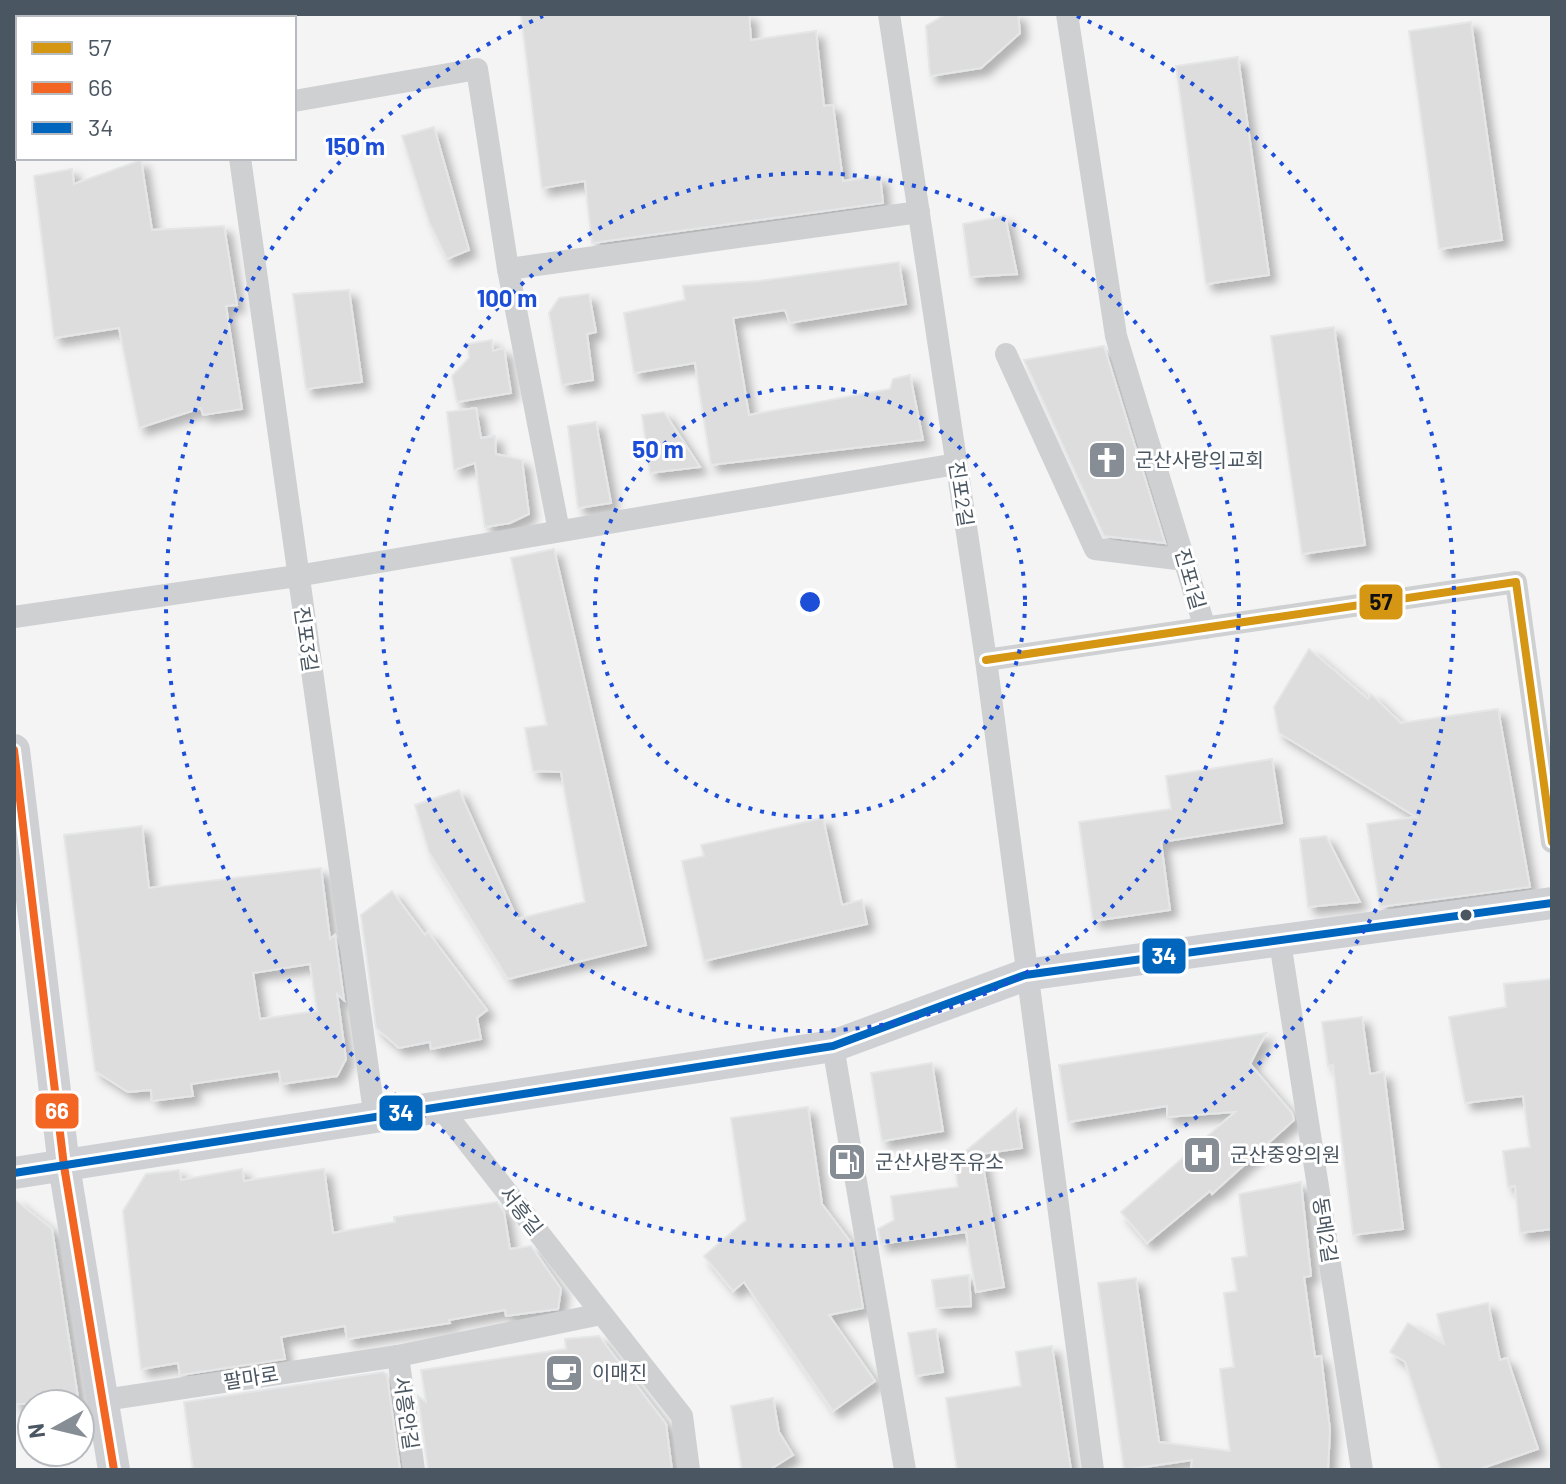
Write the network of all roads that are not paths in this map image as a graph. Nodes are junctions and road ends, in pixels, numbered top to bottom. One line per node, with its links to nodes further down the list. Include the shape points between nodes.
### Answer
1 (889, 14): 5 (street, 진포2길)
2 (1067, 14): 10 (street, 진포1길, via 1116,336)
3 (296, 101): 6 (street, via 477,69)
4 (240, 160): 11 (street, 진포3길)
5 (919, 212): 6 (street); 8 (street, 진포2길)
6 (508, 269): 9 (street)
7 (1006, 354): 10 (street, via 1095,549)
8 (956, 464): 9 (street); 14 (street, 진포2길)
9 (559, 531): 11 (street)
10 (1185, 560): 13 (street, 진포1길)
11 (297, 576): 12 (street); 22 (street, 진포3길)
12 (14, 617)
13 (1205, 628): 14 (street); 16 (street, 진포1길, via 1516,582)
14 (986, 660): 19 (street, 진포2길)
15 (14, 750): 23 (street)
16 (1552, 842)
17 (1552, 903): 18 (street)
18 (1280, 942): 19 (street); 33 (street, 동메2길)
19 (1025, 975): 20 (street); 32 (street, 진포2길)
20 (833, 1046): 21 (street); 31 (street)
21 (441, 1108): 22 (street); 25 (street, 서흥길)
22 (375, 1119): 23 (street)
23 (64, 1166): 24 (street); 27 (street)
24 (14, 1173)
25 (601, 1314): 26 (street); 30 (street, 서흥길, via 682,1416)
26 (398, 1356): 27 (street, 팔마로); 29 (street, 서흥안길)
27 (104, 1400): 28 (street)
28 (114, 1470)
29 (414, 1470)
30 (689, 1470)
31 (905, 1470)
32 (1093, 1470)
33 (1362, 1470)

